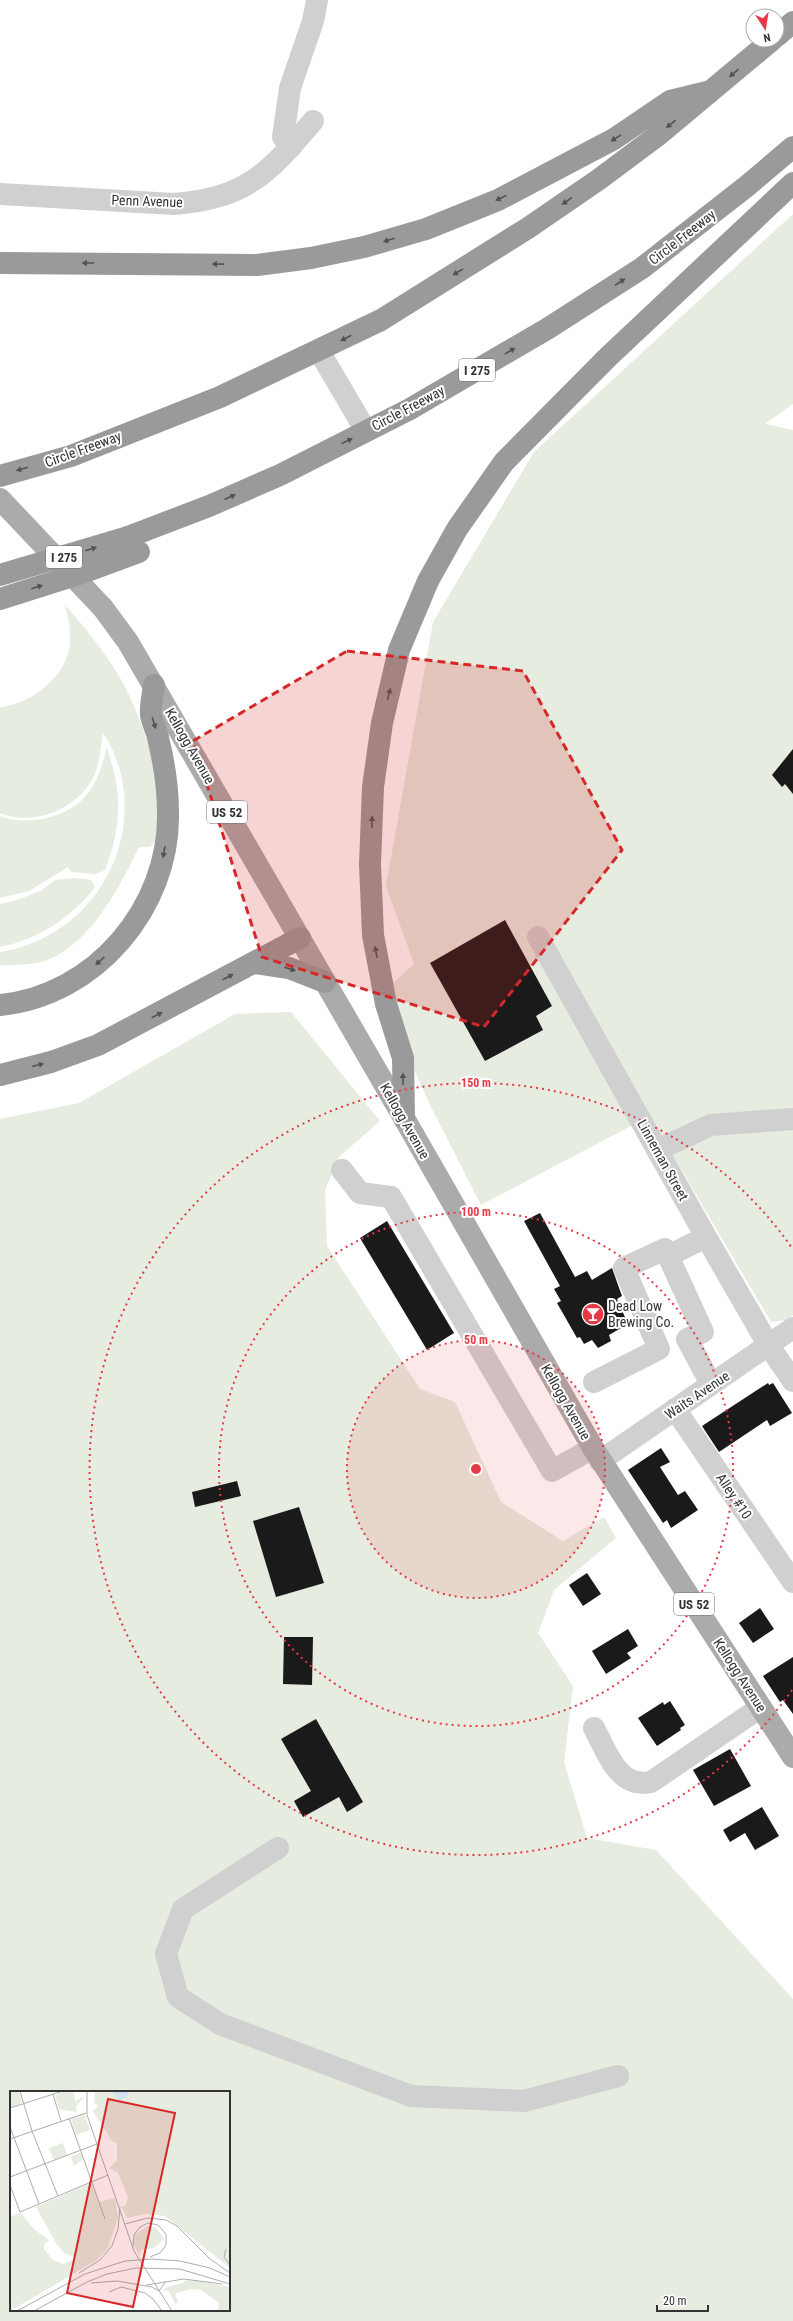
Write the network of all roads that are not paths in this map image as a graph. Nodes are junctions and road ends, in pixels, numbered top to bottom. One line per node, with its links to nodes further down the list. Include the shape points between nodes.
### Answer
1 (317, 0): 7 (street, via 313,21 290,88)
2 (793, 22): 3 (highway)
3 (785, 29)
4 (763, 48): 5 (highway, Circle Freeway, one-way to 5)
5 (712, 91): 11 (highway, one-way to 11, via 670,101 614,139 498,200 426,229 364,247 311,258 257,265); 12 (highway, Circle Freeway, one-way to 12, via 598,180 528,228 381,320)
6 (313, 121): 7 (street, Penn Avenue)
7 (287, 142): 10 (street, Penn Avenue, via 264,174 244,187 197,202 174,204)
8 (793, 147): 13 (highway, Circle Freeway / I 275, one-way to 8, via 410,409 547,329 642,268)
9 (793, 183): 26 (highway, one-way to 9, via 403,1058 386,1004 373,935 370,856 373,787 382,723 399,650 428,581 457,529 504,462 608,357)
10 (0, 194)
11 (3, 263)
12 (319, 351): 13 (street); 14 (highway, Circle Freeway, one-way to 14, via 220,397 71,456)
13 (366, 431): 16 (highway, Circle Freeway / I 275, one-way to 13)
14 (0, 476)
15 (0, 499): 19 (main road, Kellogg Avenue / US 52, via 103,608 128,642)
16 (134, 544): 17 (highway, Circle Freeway / I 275, one-way to 16, bridge); 18 (highway, one-way to 16, bridge, via 82,573)
17 (0, 575)
18 (0, 599)
19 (154, 685): 21 (main road, Kellogg Avenue / US 52); 24 (highway, one-way to 24, via 151,715 162,759 168,825 161,868 148,899 126,936 94,966 54,990 34,998)
20 (538, 937): 28 (street, Linneman Street)
21 (300, 938): 22 (highway); 23 (main road, Kellogg Avenue / US 52)
22 (254, 963): 23 (highway, one-way to 23, via 289,968); 25 (highway, one-way to 22, via 51,1062 98,1045)
23 (325, 982): 26 (main road, Kellogg Avenue / US 52)
24 (0, 1005)
25 (0, 1075)
26 (404, 1118): 40 (main road, Kellogg Avenue / US 52)
27 (793, 1119): 28 (street, via 711,1125)
28 (658, 1150): 30 (street, Linneman Street)
29 (342, 1170): 40 (street, Waits Avenue, via 360,1193 391,1197 552,1471)
30 (706, 1237): 31 (street); 34 (street, Linneman Street)
31 (668, 1256): 33 (street, via 703,1332); 35 (street, via 665,1249 624,1268)
32 (793, 1328): 34 (street, Waits Avenue)
33 (688, 1340): 35 (street); 38 (street)
34 (768, 1346): 36 (street, Linneman Street); 38 (street, Waits Avenue)
35 (659, 1349): 37 (street)
36 (793, 1381)
37 (594, 1382)
38 (711, 1384): 39 (street, Waits Avenue)
39 (675, 1409): 40 (street, Waits Avenue); 41 (street, Alley #10)
40 (596, 1455): 42 (main road, Kellogg Avenue / US 52)
41 (793, 1582)
42 (761, 1707): 43 (street, via 650,1782 641,1784 630,1781 618,1772); 44 (main road, Kellogg Avenue / US 52)
43 (594, 1728)
44 (793, 1757)
45 (278, 1848): 46 (street, via 183,1909 166,1954 178,1997 220,2024 411,2096 524,2101)
46 (618, 2076)

